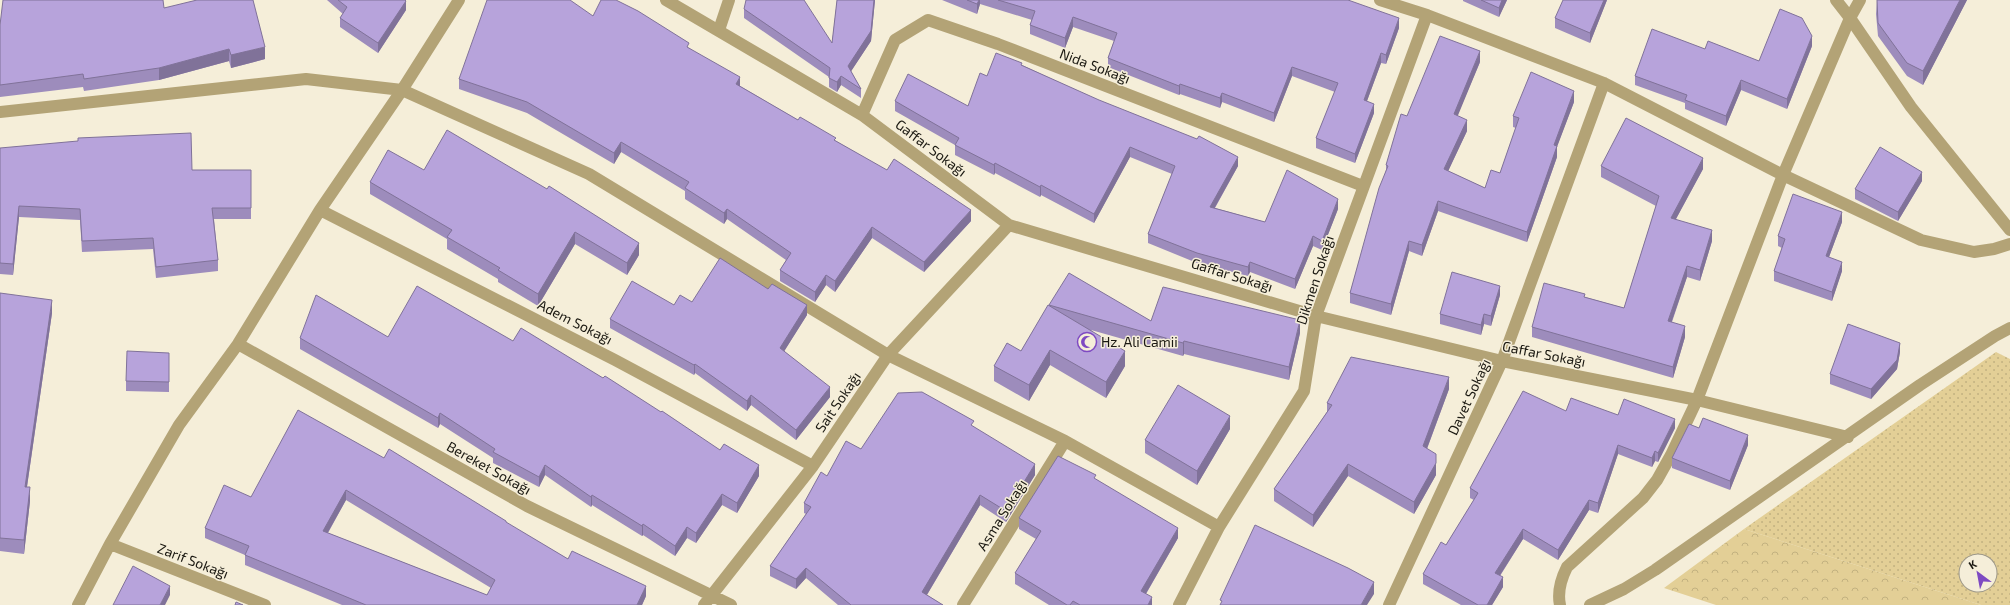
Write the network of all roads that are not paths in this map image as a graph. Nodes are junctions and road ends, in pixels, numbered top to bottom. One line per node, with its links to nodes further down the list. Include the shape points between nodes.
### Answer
1 (459, 0): 11 (street)
2 (666, 0): 9 (street, Gaffar Sokağı)
3 (730, 0): 9 (street)
4 (1380, 0): 7 (street)
5 (1836, 0): 8 (street)
6 (1860, 0): 8 (street)
7 (1427, 15): 10 (street); 15 (street, Dikmen Sokağı)
8 (1850, 18): 14 (street); 18 (street, via 1911,107)
9 (719, 30): 13 (street, Gaffar Sokağı)
10 (1604, 83): 14 (street); 24 (street, Davet Sokağı)
11 (402, 90): 12 (street, via 306,79); 16 (street); 23 (street, via 590,174)
12 (0, 112)
13 (862, 115): 15 (street, Nida Sokağı, via 895,40 928,20 998,44); 17 (street, Gaffar Sokağı)
14 (1783, 175): 19 (street, via 1920,240 1974,252); 25 (street)
15 (1363, 186): 20 (street, Dikmen Sokağı)
16 (320, 210): 22 (street); 28 (street, Adem Sokağı, via 615,360)
17 (1009, 225): 20 (street, Gaffar Sokağı); 23 (street, Sait Sokağı)
18 (2010, 230)
19 (2010, 244)
20 (1316, 316): 24 (street, Gaffar Sokağı); 29 (street, Dikmen Sokağı, via 1304,391)
21 (2010, 328): 26 (street, via 1920,385)
22 (238, 344): 30 (street, via 179,425); 31 (street, Bereket Sokağı, via 527,506)
23 (888, 355): 27 (street); 28 (street, Sait Sokağı)
24 (1502, 361): 25 (street, Gaffar Sokağı); 37 (street, Davet Sokağı)
25 (1697, 400): 26 (street, Gaffar Sokağı); 38 (street, via 1671,455 1643,498 1567,567 1560,582)
26 (1848, 437): 39 (street, via 1655,570 1624,589)
27 (1065, 441): 29 (street); 35 (street, Asma Sokağı)
28 (813, 466): 31 (street, Sait Sokağı)
29 (1219, 527): 36 (street, Dikmen Sokağı)
30 (110, 544): 32 (street); 33 (street, Zarif Sokağı)
31 (707, 600): 34 (street, Bereket Sokağı)
32 (78, 605)
33 (265, 605)
34 (731, 605)
35 (963, 605)
36 (1179, 605)
37 (1389, 605)
38 (1560, 605)
39 (1590, 605)

